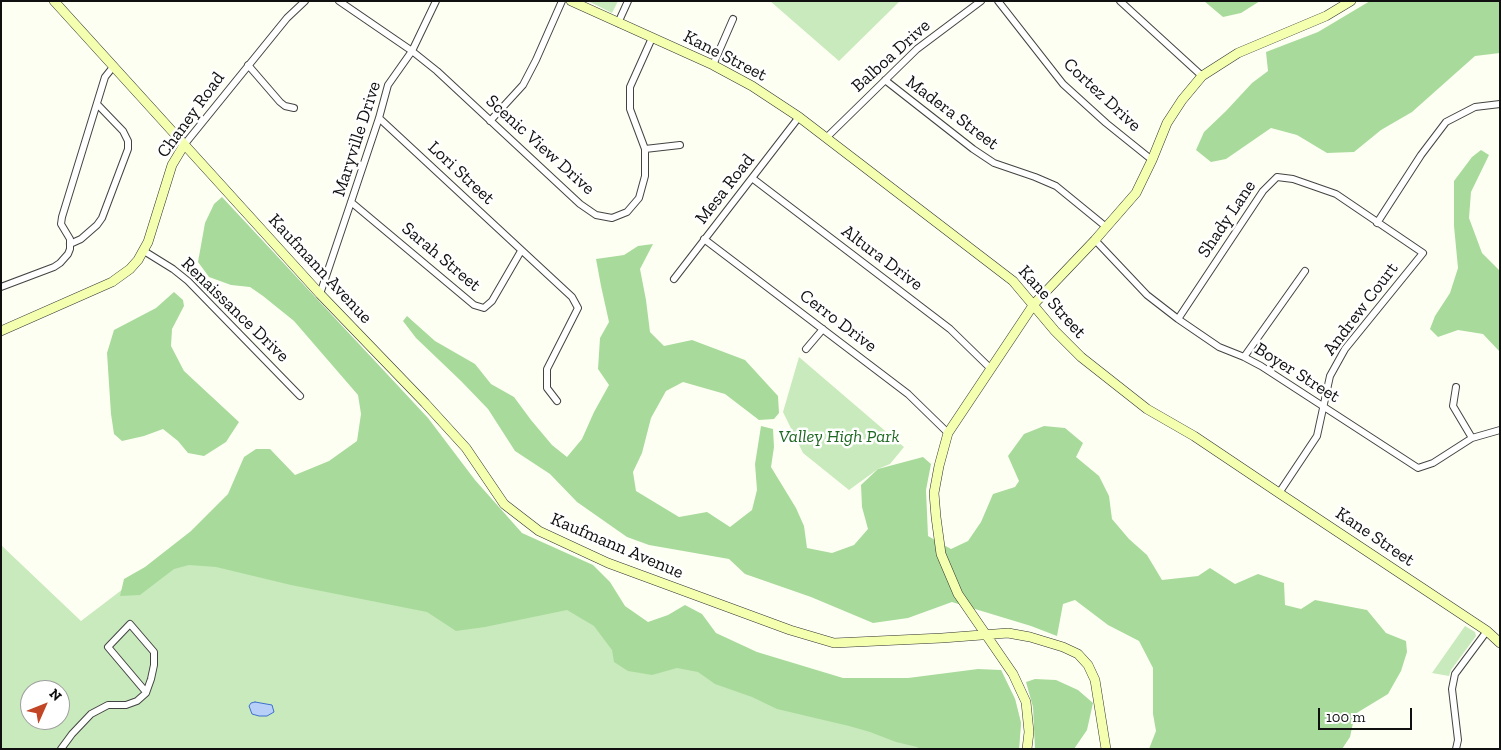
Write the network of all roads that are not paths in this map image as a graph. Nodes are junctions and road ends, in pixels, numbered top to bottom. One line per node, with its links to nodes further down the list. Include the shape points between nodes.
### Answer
1 (54, 1): 18 (street, Kaufmann Avenue)
2 (304, 1): 16 (street, Chaney Road)
3 (339, 1): 15 (street, Scenic View Drive)
4 (436, 1): 15 (street, Maryville Drive)
5 (562, 1): 26 (street, via 523,85)
6 (571, 1): 13 (street, Kane Street)
7 (628, 1): 13 (street)
8 (981, 1): 20 (street, Balboa Drive, via 917,49)
9 (998, 1): 31 (street, Cortez Drive, via 1062,84)
10 (1120, 1): 19 (street)
11 (1350, 1): 19 (street, via 1326,16 1238,53)
12 (733, 19): 17 (street)
13 (618, 23): 14 (street, Kane Street)
14 (652, 38): 17 (street, Kane Street); 30 (street, Scenic View Drive, via 630,87 630,109)
15 (412, 51): 24 (street, Maryville Drive, via 388,85); 26 (street, Scenic View Drive, via 437,70)
16 (248, 65): 23 (street, via 280,102); 28 (street, Chaney Road)
17 (713, 65): 25 (street, Kane Street, via 752,86)
18 (113, 67): 21 (street, via 105,77); 28 (street, Kaufmann Avenue)
19 (1202, 76): 31 (street, via 1167,123)
20 (885, 80): 27 (street, Balboa Drive); 35 (street, Madera Street, via 994,164 1056,186)
21 (97, 104): 38 (street, via 61,224); 38 (street, via 122,131 128,141 128,149 102,218 81,239)
22 (1500, 104): 34 (street, via 1475,107 1446,122)
23 (294, 108)
24 (379, 118): 33 (street, Maryville Drive); 40 (street, Lori Street)
25 (799, 118): 27 (street, Kane Street); 32 (street, Mesa Road)
26 (490, 121): 30 (street, Scenic View Drive, via 580,204 596,215 612,218 627,212 639,198 646,176)
27 (826, 138): 46 (street, Kane Street, via 1014,281)
28 (184, 145): 39 (street, Chaney Road, via 172,165); 45 (street, Kaufmann Avenue)
29 (680, 145): 30 (street)
30 (644, 149)
31 (1152, 160): 35 (street, via 1136,193)
32 (752, 178): 36 (street, Mesa Road); 52 (street, Altura Drive, via 950,329)
33 (352, 202): 40 (street, Sarah Street, via 474,305 484,308 492,301); 45 (street, Maryville Drive)
34 (1377, 223): 41 (street, Shady Lane); 47 (street, Shady Lane, via 1336,194 1293,179 1277,177 1262,191)
35 (1105, 226): 37 (street)
36 (704, 239): 43 (street, Mesa Road); 48 (street, Cerro Drive)
37 (1095, 240): 46 (street); 47 (street, Boyer Street, via 1147,295)
38 (70, 244): 44 (street, via 68,254 54,267)
39 (144, 251): 49 (street, Chaney Road, via 130,269 112,282); 54 (street, Renaissance Drive, via 188,281)
40 (521, 251): 55 (street, Lori Street, via 572,297 578,308 547,369 547,388)
41 (1423, 254): 56 (street, Andrew Court, via 1345,349 1330,376)
42 (1304, 271): 51 (street)
43 (674, 279)
44 (1, 287)
45 (320, 294): 62 (street, Kaufmann Avenue, via 466,448 504,504 538,531 608,563 834,643)
46 (1034, 304): 52 (street); 60 (street, Kane Street, via 1081,357 1132,398)
47 (1178, 320): 51 (street, Boyer Street, via 1219,347)
48 (823, 329): 50 (street); 58 (street, Cerro Drive, via 908,394)
49 (1, 331)
50 (806, 349)
51 (1244, 357): 56 (street, Boyer Street)
52 (990, 368): 58 (street)
53 (1456, 387): 59 (street, via 1453,406)
54 (300, 396)
55 (557, 402)
56 (1324, 408): 59 (street, Boyer Street, via 1418,468 1433,463); 60 (street, Andrew Court, via 1317,436)
57 (1500, 430): 59 (street, Boyer Street)
58 (948, 432): 62 (street, via 934,494 941,554 958,594)
59 (1472, 438)
60 (1279, 493): 61 (street, Kane Street)
61 (1487, 631): 63 (street, Kane Street); 68 (street, via 1456,674 1452,689 1458,740)
62 (987, 635): 66 (street, via 1013,674 1026,702); 67 (street, Kaufmann Avenue, via 1008,633 1030,637 1078,654 1095,680)
63 (1500, 643)
64 (146, 692): 64 (street, via 151,680 154,652 130,624 108,647); 65 (street, via 137,701 108,705 91,714)
65 (62, 749)
66 (1028, 749)
67 (1106, 749)
68 (1456, 749)

